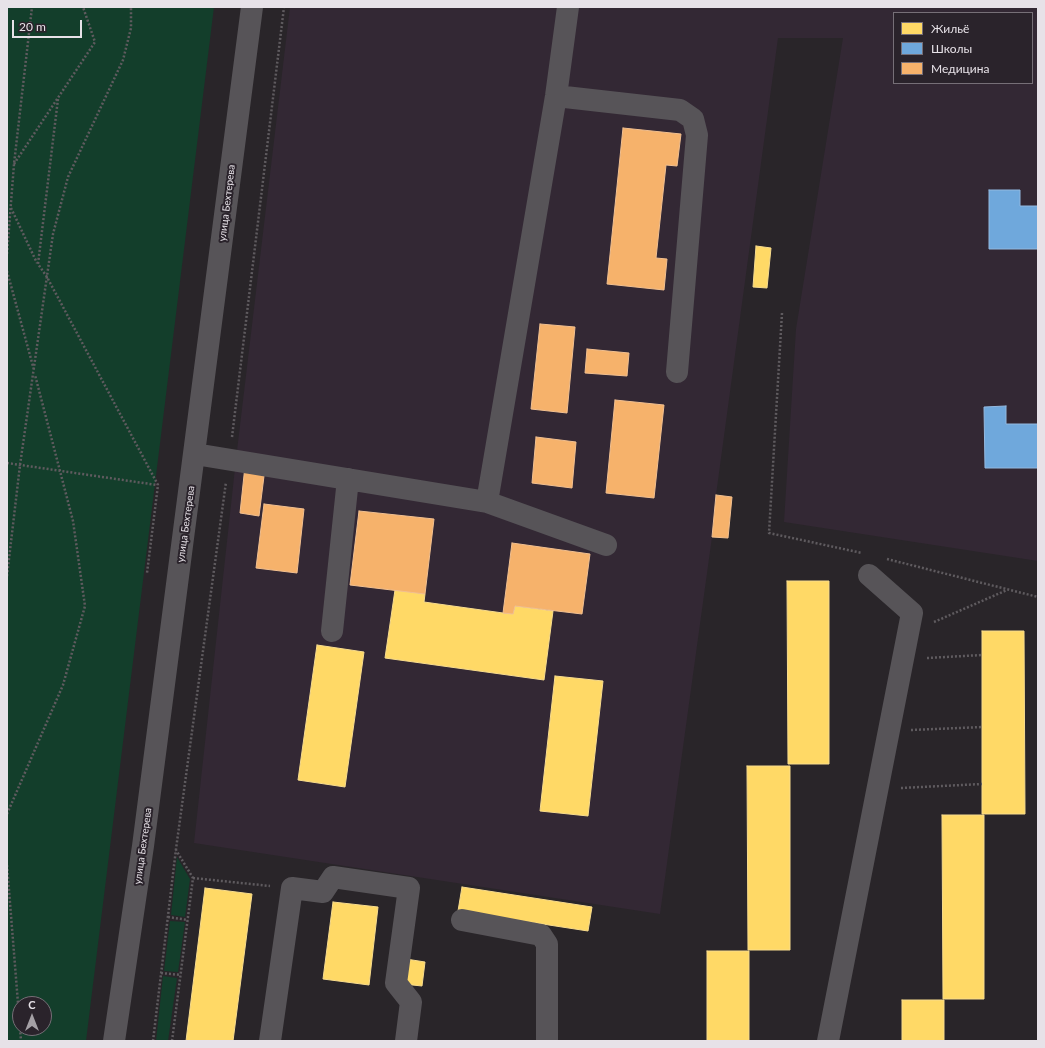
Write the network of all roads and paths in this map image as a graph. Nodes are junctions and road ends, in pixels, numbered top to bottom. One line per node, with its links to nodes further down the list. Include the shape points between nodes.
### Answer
1 (32, 7): 9 (path)
2 (82, 7): 8 (path, via 95,42)
3 (131, 7): 14 (path, via 131,28 123,60 68,177 53,234)
4 (252, 7): 18 (street, улица Бехтерева)
5 (284, 7): 19 (path)
6 (568, 7): 7 (street)
7 (556, 96): 17 (street, via 680,110 693,120 697,135); 25 (street)
8 (58, 99): 9 (path); 12 (path)
9 (14, 164): 10 (path)
10 (11, 208): 11 (path); 12 (path)
11 (7, 254)
12 (38, 264): 14 (path)
13 (7, 271): 16 (path)
14 (47, 277): 16 (path); 24 (path)
15 (782, 312): 29 (path, via 769,534 870,555)
16 (34, 372): 21 (path); 22 (path)
17 (677, 372)
18 (195, 454): 19 (street); 52 (street, улица Бехтерева, via 143,846)
19 (229, 459): 23 (street); 42 (path)
20 (7, 463): 21 (path)
21 (20, 465): 22 (path); 30 (path)
22 (58, 470): 24 (path); 41 (path, via 73,521 85,606 63,685)
23 (348, 479): 25 (street); 33 (street)
24 (158, 485): 28 (path)
25 (487, 502): 26 (street)
26 (606, 546)
27 (886, 559): 31 (path)
28 (147, 573)
29 (869, 574): 34 (street, via 912,613)
30 (7, 576)
31 (1008, 590): 32 (path); 34 (path)
32 (1038, 598)
33 (332, 631)
34 (908, 634): 36 (street)
35 (982, 655): 36 (path)
36 (903, 659): 38 (street)
37 (982, 727): 38 (path)
38 (889, 730): 40 (street)
39 (982, 784): 40 (path)
40 (877, 788): 58 (street)
41 (7, 814)
42 (176, 849): 44 (path); 46 (path)
43 (7, 865): 51 (path)
44 (193, 878): 45 (path); 47 (path)
45 (292, 888): 55 (street); 56 (street, via 323,892 333,877 409,888 396,984 411,1002)
46 (168, 917): 47 (path); 49 (path)
47 (188, 920): 50 (path)
48 (462, 920): 57 (street, via 541,935 547,944)
49 (161, 973): 50 (path); 53 (path)
50 (180, 975): 54 (path)
51 (21, 1041)
52 (114, 1041)
53 (153, 1041)
54 (172, 1041)
55 (270, 1041)
56 (406, 1041)
57 (547, 1041)
58 (828, 1041)

